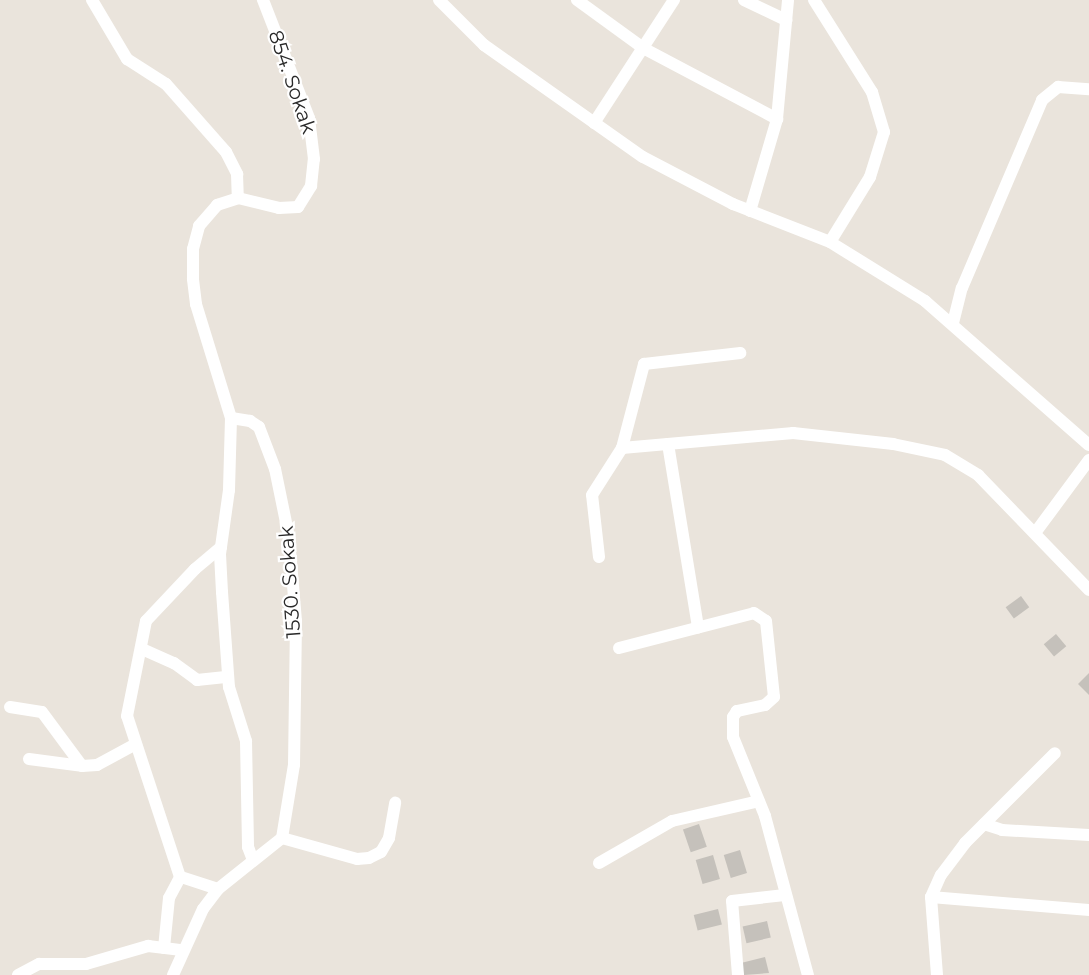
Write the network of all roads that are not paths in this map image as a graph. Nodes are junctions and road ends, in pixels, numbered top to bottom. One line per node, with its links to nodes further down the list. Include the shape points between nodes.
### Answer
1 (92, 0): 14 (street, via 127,59 172,90 226,152 237,174)
2 (263, 0): 14 (street, 854. Sokak, via 309,118 314,152 311,186 305,202 289,209)
3 (439, 0): 13 (street, via 484,45)
4 (577, 0): 10 (street)
5 (674, 0): 10 (street)
6 (744, 0): 9 (street)
7 (788, 0): 9 (street)
8 (814, 0): 16 (street, via 872,92 884,132 870,177)
9 (786, 20): 12 (street)
10 (643, 48): 12 (street); 13 (street)
11 (1089, 89): 17 (street, via 1058,87 1042,100 962,288)
12 (777, 119): 15 (street)
13 (594, 123): 15 (street, via 643,157)
14 (238, 198): 19 (street, via 217,205 207,214 193,249 196,304)
15 (750, 211): 16 (street)
16 (830, 242): 17 (street, via 925,301)
17 (953, 324): 21 (street)
18 (740, 353): 22 (street, via 644,364)
19 (231, 418): 25 (street, via 229,490); 41 (street, 1530. Sokak, via 259,427 275,469 289,537 296,621 296,728)
20 (668, 444): 22 (street); 24 (street, via 806,433 945,455 972,470); 28 (street)
21 (1089, 445)
22 (622, 448): 26 (street, via 591,500)
23 (1089, 460): 24 (street)
24 (1035, 533): 27 (street)
25 (221, 547): 30 (street, via 146,621); 31 (street)
26 (599, 557)
27 (1089, 590)
28 (698, 628): 29 (street); 37 (street, via 754,613 766,621 774,697 765,705 741,709 732,721 734,737)
29 (619, 648)
30 (142, 649): 31 (street, via 174,663 197,680); 33 (street, via 127,716)
31 (228, 677): 42 (street, via 246,741 248,847)
32 (10, 707): 36 (street, via 42,712)
33 (134, 745): 36 (street, via 97,765); 44 (street)
34 (1055, 753): 39 (street)
35 (29, 759): 36 (street)
36 (82, 766)
37 (759, 801): 43 (street, via 672,821); 46 (street)
38 (395, 803): 41 (street, via 389,838 381,852 369,858 351,858)
39 (984, 824): 40 (street, via 1002,830); 47 (street, via 947,864)
40 (1089, 835)
41 (282, 838): 42 (street)
42 (253, 860): 45 (street)
43 (599, 863)
44 (180, 877): 45 (street); 49 (street, via 169,898)
45 (218, 889): 50 (street)
46 (786, 895): 53 (street, via 732,902); 54 (street)
47 (931, 897): 48 (street); 55 (street)
48 (1089, 910)
49 (165, 948): 50 (street); 51 (street, via 148,946 86,964 39,964)
50 (182, 950): 52 (street)
51 (18, 975)
52 (173, 975)
53 (738, 975)
54 (808, 975)
55 (937, 975)

